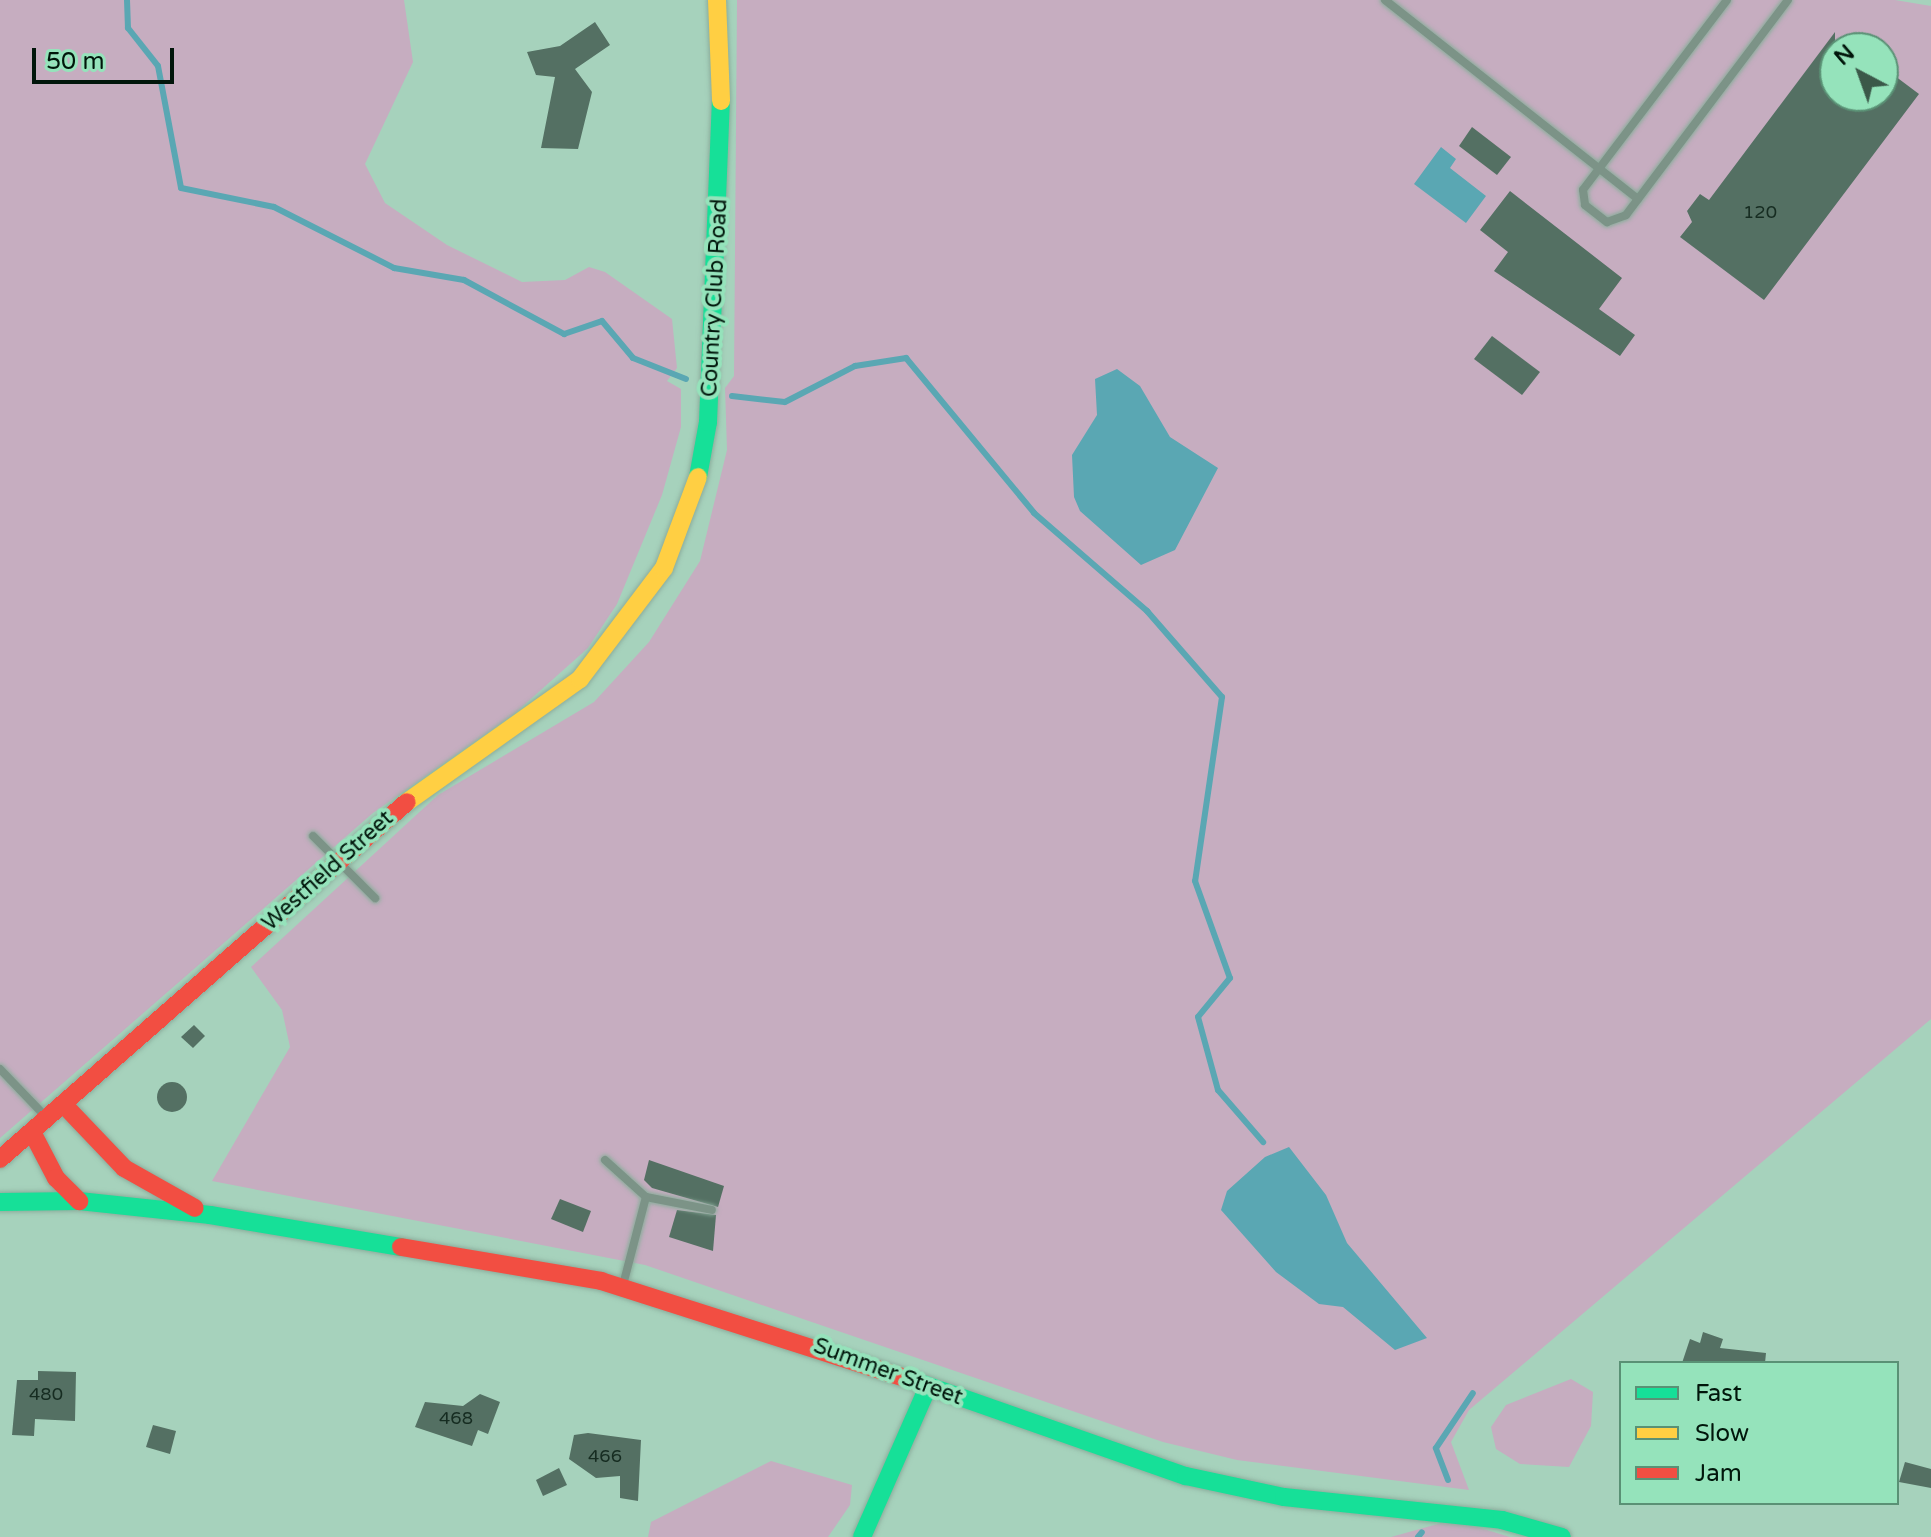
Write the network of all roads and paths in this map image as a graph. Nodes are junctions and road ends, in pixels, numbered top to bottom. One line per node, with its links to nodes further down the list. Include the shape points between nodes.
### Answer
1 (717, 0): 7 (main road, Country Club Road, via 723,144 708,422 692,507)
2 (1385, 0): 5 (lane)
3 (1727, 0): 5 (lane)
4 (1788, 0): 6 (lane)
5 (1599, 170): 6 (lane); 6 (lane, via 1581,194 1596,214 1615,223)
6 (1638, 199)
7 (653, 586): 9 (main road, Westfield Street, via 580,679)
8 (313, 836): 9 (lane)
9 (337, 861): 10 (lane); 12 (main road, Westfield Street)
10 (375, 898)
11 (0, 1069): 13 (lane)
12 (66, 1107): 13 (main road, Westfield Street); 21 (main road, Summer Street, via 124,1168)
13 (50, 1120): 14 (main road, Westfield Street)
14 (33, 1134): 15 (main road, Westfield Street); 18 (main road, via 56,1178)
15 (0, 1159)
16 (605, 1160): 17 (lane)
17 (646, 1197): 20 (lane); 22 (lane)
18 (79, 1201): 19 (main road, Summer Street); 21 (main road, Summer Street)
19 (0, 1202)
20 (712, 1210)
21 (210, 1215): 22 (main road, Summer Street)
22 (623, 1286): 23 (main road, Summer Street)
23 (928, 1387): 24 (main road); 25 (main road, Summer Street, via 1186,1476 1284,1497 1502,1520)
24 (862, 1537)
25 (1562, 1537)

